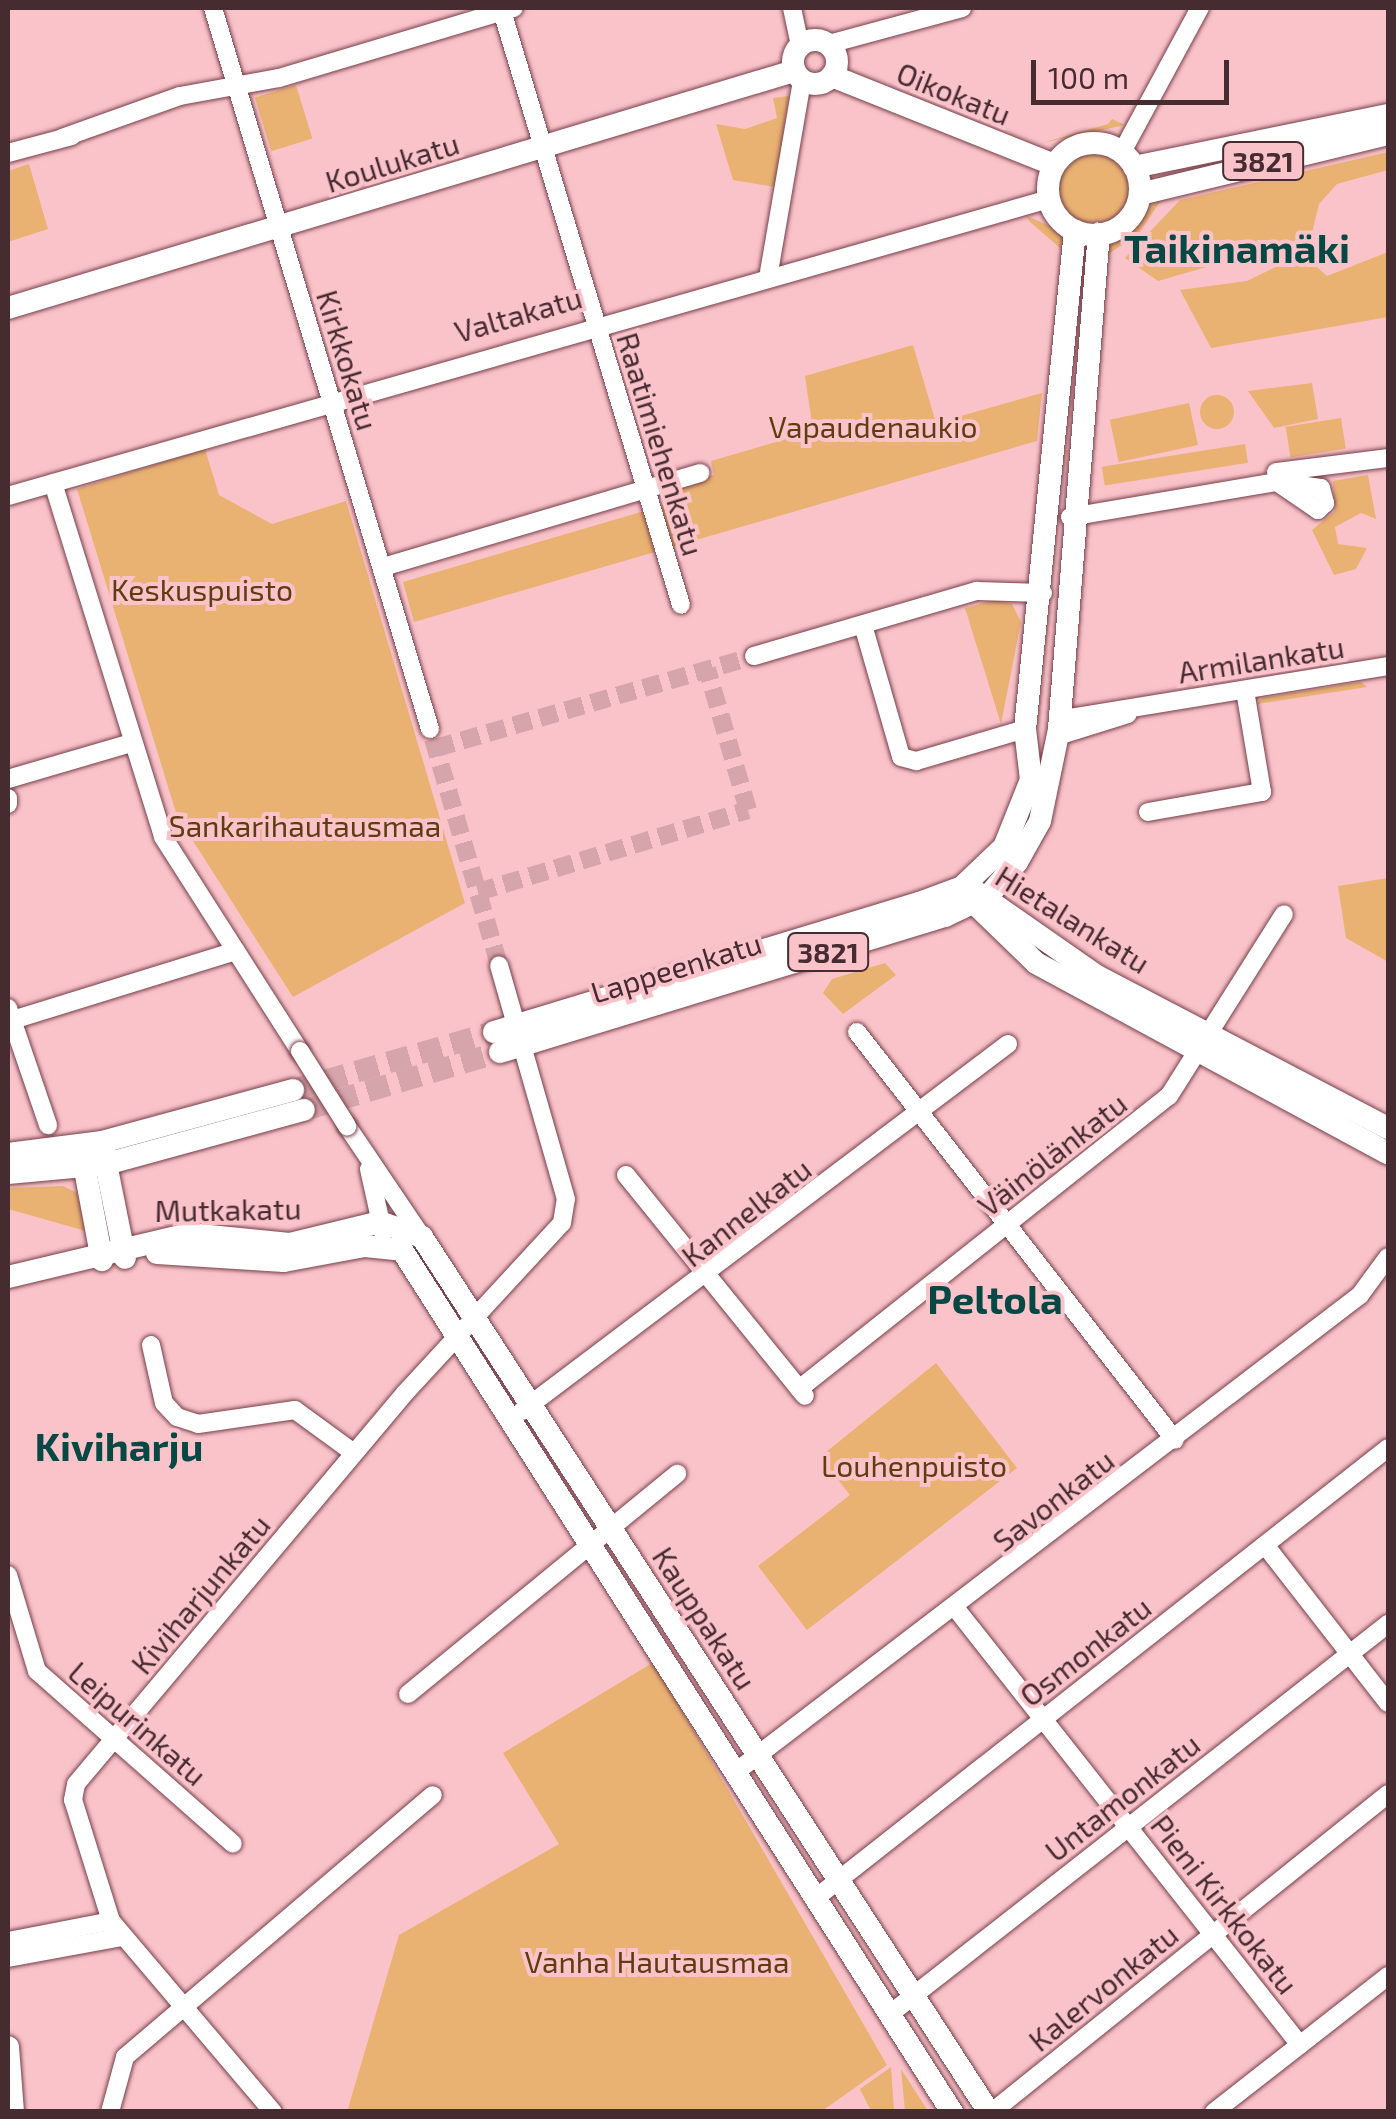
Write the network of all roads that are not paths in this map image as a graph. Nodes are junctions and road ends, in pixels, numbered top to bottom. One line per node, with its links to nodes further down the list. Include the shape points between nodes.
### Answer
1 (213, 8): 10 (street, Kirkkokatu)
2 (792, 8): 7 (street)
3 (962, 8): 6 (street)
4 (1200, 8): 15 (street)
5 (508, 9): 10 (street); 13 (street, Raatimiehenkatu)
6 (829, 44): 7 (main road); 9 (main road)
7 (800, 45): 8 (main road)
8 (798, 75): 9 (main road, Koulukatu); 13 (main road, Koulukatu); 22 (street)
9 (832, 76): 16 (main road, Oikokatu)
10 (236, 85): 14 (street); 19 (street, Kirkkokatu)
11 (1388, 115): 15 (main road, 3821)
12 (1388, 134): 17 (main road, 3821)
13 (542, 147): 19 (main road, Koulukatu); 24 (street, Raatimiehenkatu)
14 (8, 153)
15 (1128, 160): 16 (main road, 3821, via 1086,144); 17 (main road)
16 (1054, 165): 18 (main road)
17 (1140, 194): 21 (main road, via 1128,220)
18 (1049, 199): 20 (main road); 22 (street, Valtakatu)
19 (280, 228): 23 (main road, Koulukatu); 25 (street, Kirkkokatu)
20 (1075, 231): 21 (main road); 33 (main road, Lappeenkatu / 3821)
21 (1099, 234): 31 (main road, Lappeenkatu / 3821)
22 (768, 272): 24 (street, Valtakatu)
23 (8, 308)
24 (595, 323): 25 (street, Valtakatu); 29 (street, Raatimiehenkatu)
25 (332, 400): 28 (street, Valtakatu); 32 (street, Kirkkokatu)
26 (1388, 458): 31 (street)
27 (700, 473): 29 (street)
28 (53, 483): 30 (street, Valtakatu); 41 (street)
29 (646, 488): 32 (street); 34 (street, Raatimiehenkatu)
30 (8, 496)
31 (1070, 518): 40 (main road, Lappeenkatu / 3821)
32 (384, 567): 39 (street, Kirkkokatu)
33 (1043, 594): 35 (street, via 977,592); 40 (main road, Lappeenkatu / 3821)
34 (682, 605)
35 (862, 625): 36 (street); 40 (street, Armilankatu, via 901,757 916,761)
36 (754, 656)
37 (1388, 666): 38 (street, Armilankatu)
38 (1244, 690): 40 (street, Armilankatu); 43 (street, via 1262,792)
39 (430, 729)
40 (1044, 729): 44 (main road, Lappeenkatu / 3821, via 1026,810)
41 (132, 743): 42 (street); 46 (street, via 163,837)
42 (8, 778)
43 (1148, 812)
44 (975, 896): 50 (main road, Lappeenkatu / 3821); 52 (main road, Hietalankatu, via 1036,963)
45 (1284, 914): 52 (street, Väinölänkatu)
46 (236, 950): 48 (street); 62 (street, bridge)
47 (499, 965): 50 (street)
48 (12, 1013): 57 (street)
49 (858, 1032): 55 (street)
50 (508, 1039): 72 (street, via 567,1212)
51 (1008, 1044): 55 (street, Kannelkatu)
52 (1207, 1045): 56 (main road, Hietalankatu); 65 (street, Väinölänkatu, via 1169,1096)
53 (292, 1090): 61 (main road)
54 (304, 1110): 61 (main road)
55 (919, 1112): 65 (street); 71 (street, Kannelkatu)
56 (1344, 1116): 58 (main road, Hietalankatu); 59 (main road, Hietalankatu)
57 (48, 1124)
58 (1388, 1128)
59 (1388, 1153)
60 (8, 1154): 61 (main road)
61 (93, 1155): 63 (main road); 68 (main road, Mutkakatu)
62 (367, 1159): 66 (street); 66 (street)
63 (8, 1173)
64 (626, 1175): 71 (street)
65 (1007, 1224): 71 (street, Väinölänkatu, via 802,1392); 75 (street)
66 (384, 1226): 67 (main road, Mutkakatu); 68 (main road, Mutkakatu, via 284,1261 175,1250); 72 (main road, Kauppakatu, via 422,1237)
67 (402, 1250): 72 (main road, Kauppakatu)
68 (106, 1255): 70 (main road, Mutkakatu)
69 (1388, 1257): 75 (street, Savonkatu, via 1360,1295)
70 (8, 1277)
71 (706, 1278): 74 (street, Kannelkatu)
72 (469, 1329): 74 (main road, Kauppakatu); 77 (street, Kiviharjunkatu)
73 (151, 1345): 77 (street, via 164,1403 177,1417 198,1424 295,1410)
74 (522, 1411): 79 (main road, Kauppakatu)
75 (1174, 1440): 82 (street, Savonkatu)
76 (1388, 1448): 80 (street, Osmonkatu)
77 (354, 1453): 88 (street, Kiviharjunkatu)
78 (677, 1474): 79 (street)
79 (600, 1532): 85 (street); 89 (main road, Kauppakatu); 90 (main road, Kauppakatu)
80 (1265, 1544): 84 (street); 87 (street, Osmonkatu)
81 (8, 1574): 88 (street, Leipurinkatu, via 37,1671)
82 (957, 1610): 87 (street, Pieni Kirkkokatu); 89 (street, Savonkatu)
83 (1388, 1624): 84 (street, Untamonkatu)
84 (1350, 1654): 86 (street); 93 (street, Untamonkatu)
85 (408, 1694)
86 (1388, 1703)
87 (1043, 1718): 93 (street, Pieni Kirkkokatu); 95 (street, Osmonkatu)
88 (116, 1737): 94 (street, Leipurinkatu); 97 (street, Kiviharjunkatu, via 73,1800)
89 (758, 1756): 90 (street, Savonkatu); 95 (main road, Kauppakatu)
90 (737, 1771): 96 (main road, Kauppakatu)
91 (1388, 1794): 98 (street, Kalervonkatu)
92 (432, 1795): 103 (street)
93 (1129, 1827): 98 (street, Pieni Kirkkokatu); 102 (street, Untamonkatu)
94 (233, 1844)
95 (839, 1881): 96 (street, Osmonkatu); 102 (main road, Kauppakatu)
96 (816, 1897): 104 (main road, Kauppakatu)
97 (116, 1929): 99 (street); 100 (street); 103 (street)
98 (1213, 1934): 105 (street, Pieni Kirkkokatu); 111 (street, Kalervonkatu)
99 (8, 1942)
100 (8, 1958)
101 (1388, 1976): 105 (street)
102 (914, 1996): 104 (street, Untamonkatu); 111 (main road, Kauppakatu)
103 (179, 2006): 108 (street, via 126,2057); 109 (street)
104 (890, 2014): 110 (main road, Kauppakatu)
105 (1300, 2045): 112 (street)
106 (8, 2047): 107 (main road)
107 (13, 2112)
108 (110, 2112)
109 (273, 2112)
110 (952, 2112)
111 (990, 2112)
112 (1214, 2112)

